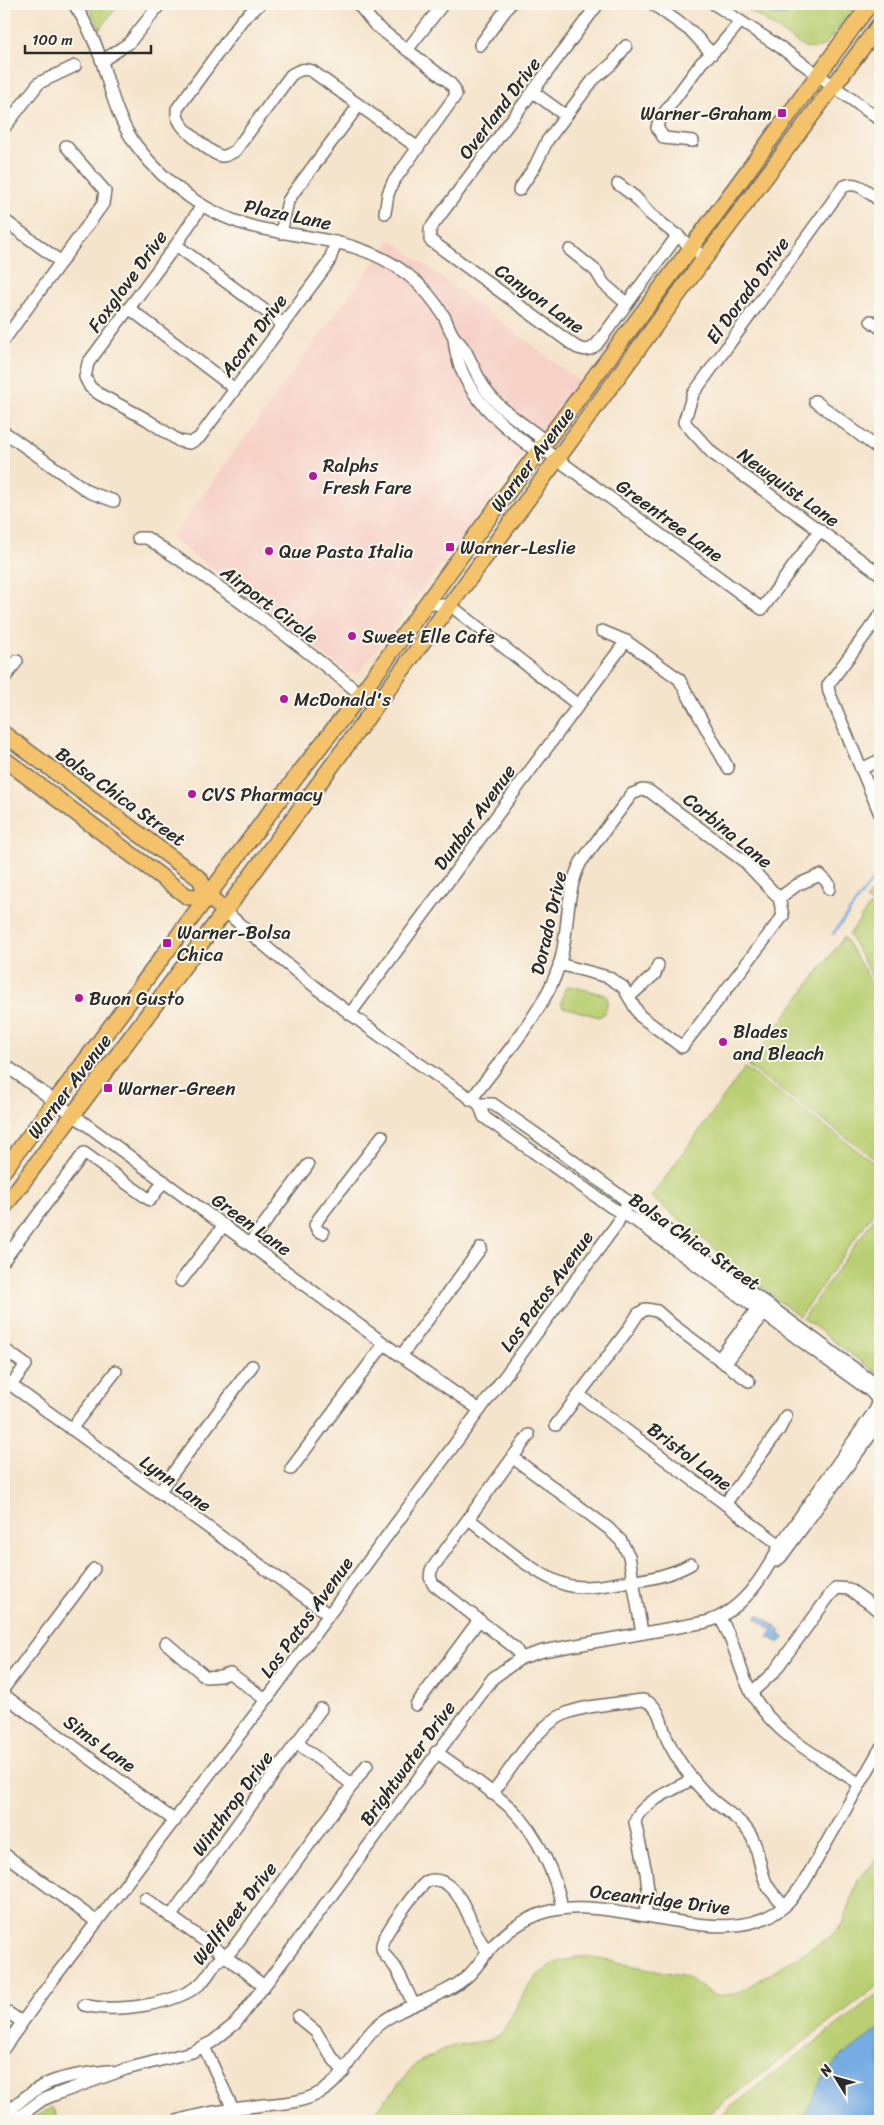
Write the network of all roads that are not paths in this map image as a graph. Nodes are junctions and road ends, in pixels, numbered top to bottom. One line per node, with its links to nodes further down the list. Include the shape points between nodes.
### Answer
1 (74, 4): 17 (street, Plaza Lane)
2 (160, 4): 17 (street, via 129,43)
3 (260, 4): 22 (street, via 242,20 184,98 177,109 182,125 212,152 228,155 236,151 291,75 300,70 312,71)
4 (358, 4): 15 (street, via 376,25)
5 (442, 4): 15 (street)
6 (510, 4): 13 (street)
7 (598, 4): 21 (street, Overland Drive)
8 (653, 4): 16 (street, via 692,32)
9 (714, 4): 11 (street)
10 (870, 4): 19 (main road, Warner Avenue)
11 (740, 22): 16 (street); 19 (street)
12 (880, 24): 20 (main road, Warner Avenue)
13 (480, 45)
14 (626, 46): 23 (street)
15 (407, 50): 28 (street, via 454,88 456,96)
16 (712, 54): 26 (street, via 702,62 659,120 657,128 664,138)
17 (102, 61): 32 (street, Plaza Lane, via 116,111 136,145 160,171)
18 (75, 66): 25 (street, via 39,83)
19 (818, 74): 20 (street); 40 (main road, Warner Avenue)
20 (834, 86): 24 (street); 42 (main road, Warner Avenue)
21 (534, 92): 23 (street); 36 (street, Overland Drive)
22 (359, 105): 28 (street); 35 (street, via 288,201)
23 (566, 116): 30 (street, via 547,141)
24 (880, 120)
25 (4, 128)
26 (693, 141)
27 (66, 146): 43 (street, via 105,191 103,204)
28 (418, 148): 33 (street, via 393,182)
29 (618, 184): 37 (street)
30 (519, 190)
31 (880, 201): 50 (street, El Dorado Drive, via 858,184 843,187 693,394)
32 (201, 206): 35 (street, Plaza Lane, via 238,222); 39 (street, Foxglove Drive)
33 (385, 214)
34 (4, 220): 43 (street)
35 (281, 233): 38 (street, Plaza Lane)
36 (429, 234): 44 (street, Canyon Lane, via 430,240 584,351 597,344)
37 (678, 235): 40 (street); 44 (street, Canyon Lane)
38 (336, 242): 46 (street, Acorn Drive, via 329,262); 53 (street, Plaza Lane, via 368,251 425,289 454,338 464,348 488,394 540,437)
39 (176, 245): 45 (street, Foxglove Drive); 46 (street)
40 (691, 248): 42 (street); 53 (main road, Warner Avenue)
41 (570, 250): 44 (street, via 596,271 604,284)
42 (705, 258): 55 (main road, Warner Avenue)
43 (61, 262): 47 (street)
44 (627, 304)
45 (130, 309): 48 (street); 52 (street, Foxglove Drive, via 88,363 85,377 99,394 179,441)
46 (283, 324): 48 (street, Acorn Drive)
47 (4, 340)
48 (235, 388): 52 (street, Acorn Drive, via 199,438)
49 (815, 401): 54 (street)
50 (684, 422): 57 (street, Newquist Lane, via 712,453)
51 (4, 432): 56 (street, via 89,492)
52 (190, 443)
53 (542, 448): 55 (street, Plaza Lane); 60 (main road, Warner Avenue)
54 (880, 450)
55 (557, 458): 57 (street, Greentree Lane, via 762,609); 61 (main road, Warner Avenue)
56 (114, 501)
57 (820, 530): 59 (street, Newquist Lane)
58 (138, 538): 67 (street, Airport Circle, via 147,538 197,572)
59 (880, 574)
60 (427, 603): 61 (street); 67 (main road, Warner Avenue)
61 (451, 606): 68 (street); 69 (main road, Warner Avenue)
62 (880, 615): 74 (street, via 828,685)
63 (602, 631): 64 (street)
64 (626, 641): 68 (street, Dunbar Avenue); 73 (street, via 679,679)
65 (17, 661): 66 (street)
66 (4, 679)
67 (361, 694): 69 (street, Airport Circle); 80 (main road, Warner Avenue)
68 (578, 705): 86 (street, Dunbar Avenue)
69 (376, 707): 82 (main road, Warner Avenue)
70 (4, 734): 75 (main road, Bolsa Chica Street)
71 (4, 760): 77 (main road, Bolsa Chica Street)
72 (880, 760): 74 (street)
73 (728, 768)
74 (861, 769): 78 (street)
75 (67, 781): 77 (main road); 80 (main road, Bolsa Chica Street, via 200,879)
76 (649, 791): 81 (street, Corbina Lane, via 745,862); 83 (street, Dorado Drive, via 637,792 628,798 575,872)
77 (55, 797): 80 (main road, Bolsa Chica Street, via 188,896)
78 (880, 814)
79 (829, 889): 81 (street, via 829,884 820,875 797,885)
80 (207, 896): 82 (main road, Bolsa Chica Street); 88 (main road, Warner Avenue)
81 (780, 898): 85 (street, via 783,916 682,1047 640,1016)
82 (225, 911): 86 (street, Bolsa Chica Street, via 263,946); 90 (main road, Warner Avenue)
83 (559, 964): 85 (street, via 608,977 623,987); 89 (street, Dorado Drive, via 545,998)
84 (658, 965): 85 (street, via 656,974)
85 (629, 997)
86 (350, 1014): 89 (street, Bolsa Chica Street)
87 (4, 1064): 88 (street, Green Lane)
88 (55, 1101): 90 (street, Green Lane); 93 (main road, Warner Avenue)
89 (475, 1102): 95 (street, Bolsa Chica Street, via 493,1104); 97 (street, Bolsa Chica Street, via 484,1117)
90 (72, 1114): 94 (street, Green Lane); 96 (main road, Warner Avenue)
91 (382, 1136): 99 (street, via 319,1218 315,1225)
92 (308, 1165): 100 (street)
93 (4, 1170)
94 (164, 1180): 98 (street, Green Lane); 102 (street, via 150,1200 84,1153)
95 (628, 1201): 97 (street, Los Patos Avenue); 104 (street, Bolsa Chica Street)
96 (4, 1207)
97 (622, 1213): 104 (street, Bolsa Chica Street); 115 (street, Los Patos Avenue)
98 (224, 1225): 100 (street, Green Lane); 103 (street)
99 (323, 1234)
100 (250, 1244): 105 (street, Green Lane)
101 (481, 1248): 107 (street)
102 (4, 1260)
103 (181, 1281)
104 (763, 1308): 108 (street); 113 (street, Bolsa Chica Street); 117 (street, Bolsa Chica Street, via 873,1394 877,1399)
105 (384, 1344): 107 (street, Green Lane); 122 (street)
106 (4, 1349): 112 (street, via 26,1365)
107 (401, 1356): 115 (street, Green Lane)
108 (722, 1361): 111 (street); 114 (street, via 657,1311 646,1310 638,1314)
109 (252, 1366): 123 (street)
110 (116, 1372): 119 (street)
111 (749, 1381)
112 (7, 1383): 119 (street, Lynn Lane)
113 (880, 1390)
114 (579, 1395): 118 (street); 124 (street, Bristol Lane)
115 (480, 1410): 132 (street, Los Patos Avenue)
116 (786, 1416): 124 (street)
117 (876, 1419): 126 (street, Brightwater Drive); 128 (street, Brightwater Drive, via 781,1557)
118 (556, 1425)
119 (71, 1429): 123 (street, Lynn Lane)
120 (529, 1435): 121 (street)
121 (512, 1458): 125 (street); 130 (street, via 616,1535 630,1556)
122 (291, 1469)
123 (159, 1492): 132 (street, Lynn Lane)
124 (725, 1504): 126 (street, Bristol Lane)
125 (469, 1519): 130 (street, via 557,1582 592,1587); 134 (street, via 431,1570 430,1577 433,1584)
126 (780, 1545): 128 (street, Brightwater Drive)
127 (691, 1564): 130 (street, via 677,1572)
128 (770, 1564): 133 (street, Brightwater Drive, via 745,1598)
129 (94, 1569): 138 (street)
130 (634, 1581): 135 (street)
131 (880, 1611): 139 (street, via 849,1589 837,1588 774,1672)
132 (328, 1614): 141 (street, Los Patos Avenue)
133 (720, 1618): 135 (street, Brightwater Drive); 139 (street, via 731,1635)
134 (479, 1620): 137 (street, via 515,1648); 142 (street)
135 (642, 1633): 137 (street, Brightwater Drive)
136 (166, 1643): 141 (street, via 206,1678 230,1673)
137 (521, 1658): 146 (street, Brightwater Drive, via 487,1685)
138 (4, 1688)
139 (751, 1692): 150 (street, via 794,1742)
140 (4, 1694): 152 (street, Sims Lane)
141 (266, 1700): 152 (street, Los Patos Avenue)
142 (416, 1706)
143 (321, 1709): 144 (street, Winthrop Drive)
144 (297, 1743): 149 (street); 158 (street, Winthrop Drive)
145 (880, 1749): 150 (street, Oceanridge Drive)
146 (436, 1752): 151 (street); 162 (street, Brightwater Drive)
147 (367, 1765): 149 (street, Wellfleet Drive)
148 (693, 1779): 151 (street, via 669,1743 653,1704 642,1700 580,1710 555,1719 533,1740); 155 (street, via 749,1831 757,1846 767,1885); 157 (street, via 636,1815 648,1890)
149 (353, 1784): 161 (street, Wellfleet Drive)
150 (860, 1784): 155 (street, Oceanridge Drive, via 812,1871)
151 (492, 1794): 156 (street, via 513,1810 535,1839 560,1896)
152 (175, 1821): 159 (street, Los Patos Avenue)
153 (4, 1854): 159 (street)
154 (144, 1898): 158 (street)
155 (784, 1906): 157 (street, Oceanridge Drive, via 753,1922 726,1927)
156 (562, 1908): 157 (street, Oceanridge Drive, via 592,1907); 160 (street, Oceanridge Drive, via 516,1925)
157 (644, 1915)
158 (170, 1917): 161 (street)
159 (97, 1922): 167 (street, Los Patos Avenue)
160 (488, 1952): 164 (street, Oceanridge Drive, via 458,1983); 164 (street, via 457,1894 442,1882 434,1880 423,1884 386,1933 381,1946)
161 (225, 1956): 162 (street); 163 (street, Wellfleet Drive, via 201,1983 169,2000 112,2010)
162 (264, 1986): 168 (street, Brightwater Drive, via 235,2024)
163 (84, 2005)
164 (414, 2005): 171 (street, Oceanridge Drive, via 375,2027)
165 (4, 2010): 167 (street)
166 (298, 2017): 171 (street, via 316,2032)
167 (22, 2022): 169 (street, Los Patos Avenue)
168 (204, 2046): 170 (street, Brightwater Drive); 172 (street)
169 (4, 2048)
170 (126, 2069): 173 (street, Brightwater Drive, via 52,2080 25,2095); 174 (street, Brightwater Drive, via 42,2100)
171 (344, 2072): 172 (street, Oceanridge Drive, via 323,2091 303,2101)
172 (233, 2109): 175 (street, Oceanridge Drive)
173 (4, 2116)
174 (13, 2121)
175 (177, 2121)

